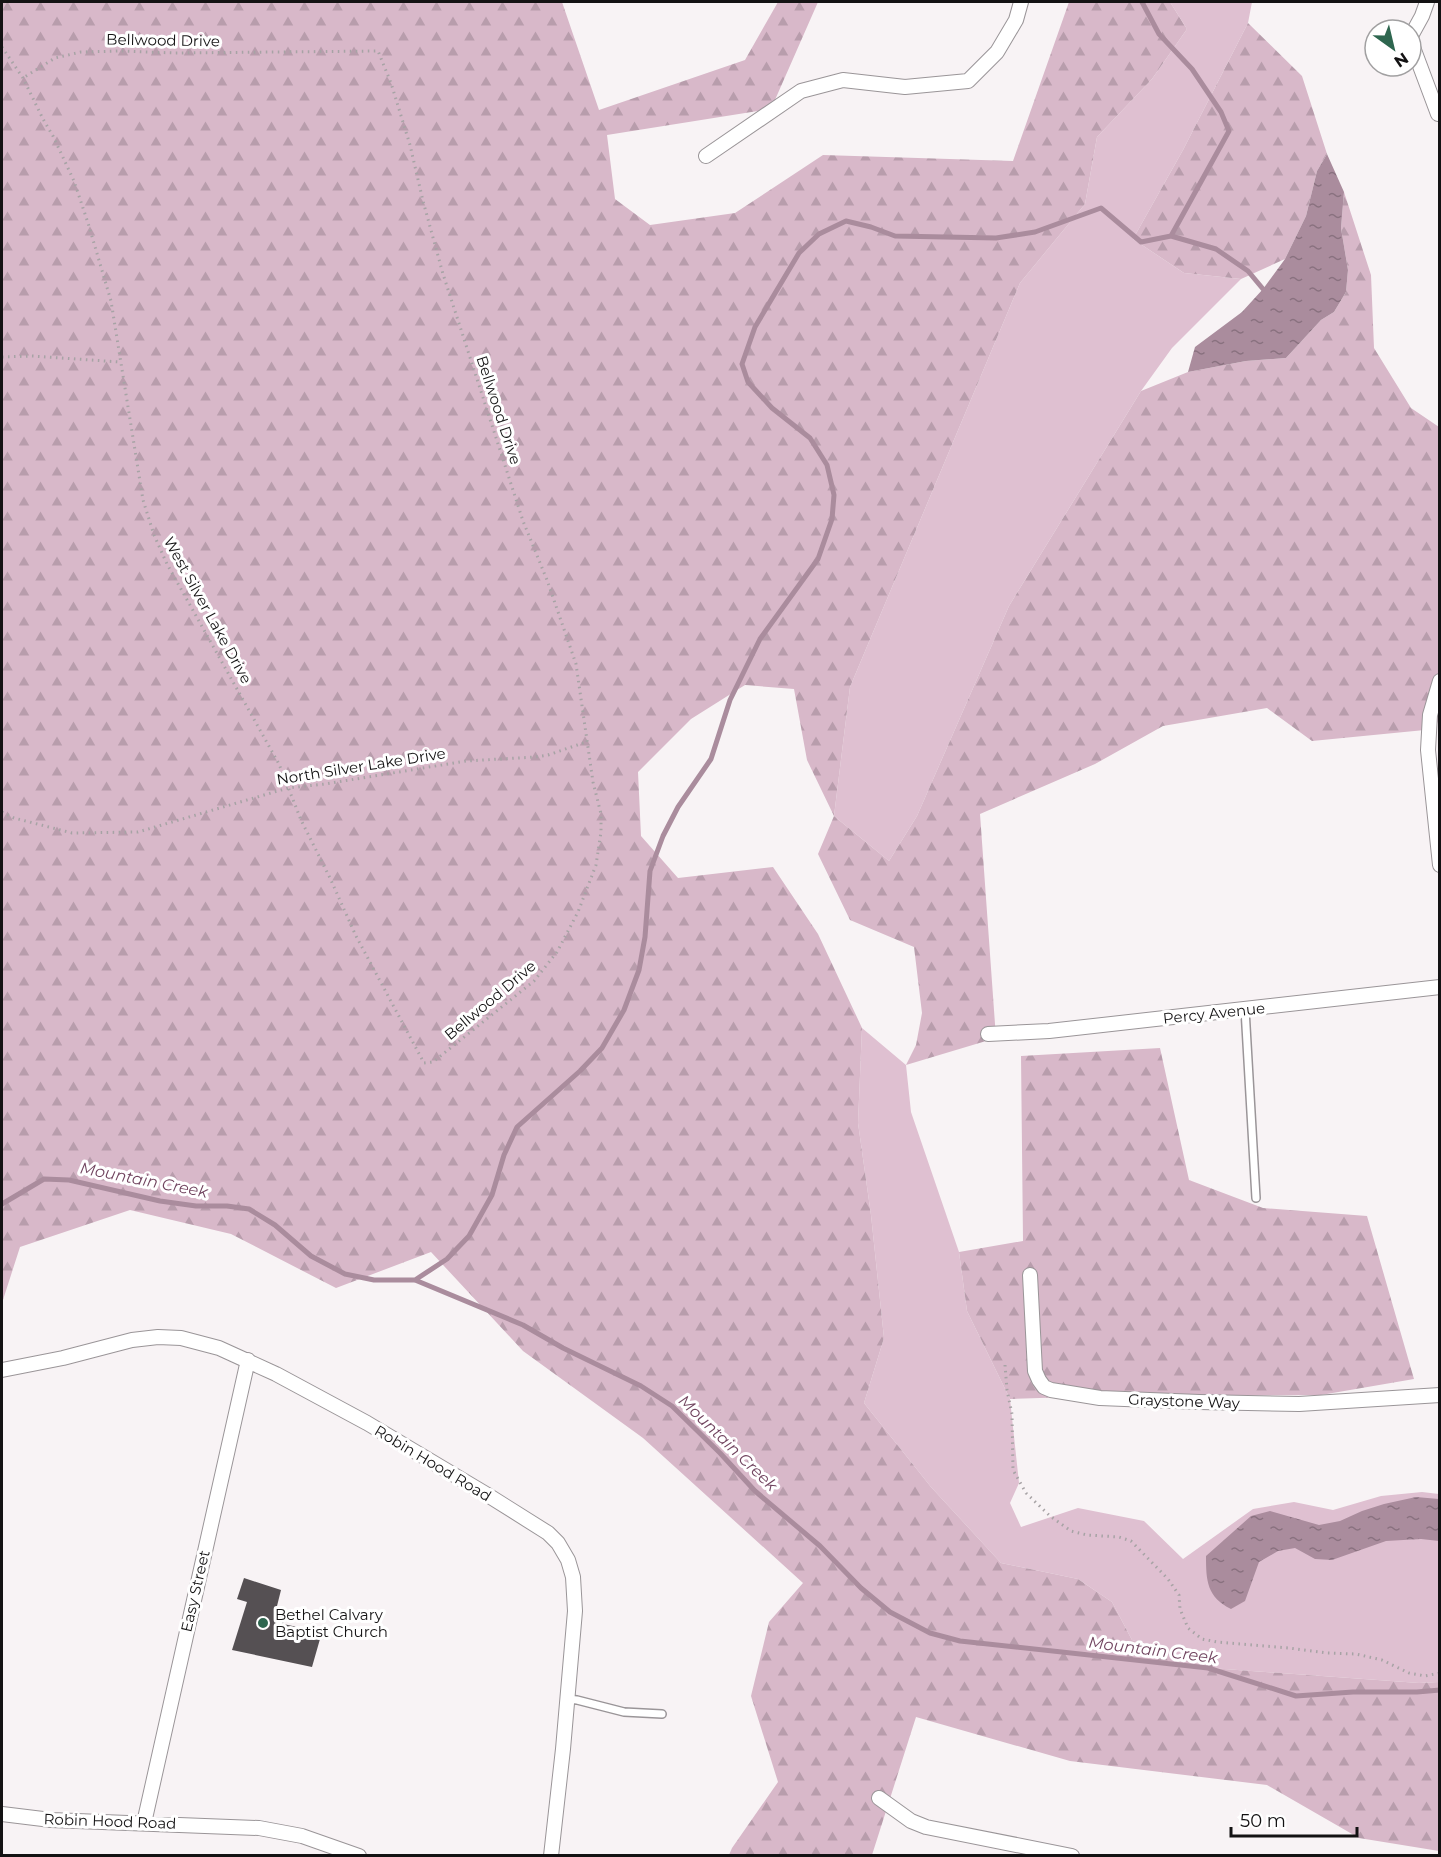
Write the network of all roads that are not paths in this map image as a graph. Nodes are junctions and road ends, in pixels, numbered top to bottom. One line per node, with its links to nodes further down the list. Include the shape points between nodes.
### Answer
1 (1021, 2): 6 (street, via 1016,20 997,52 968,81 905,87 843,80 801,91)
2 (1427, 2): 3 (street)
3 (1421, 18)
4 (1423, 74): 5 (street)
5 (1438, 114)
6 (706, 156)
7 (1440, 681): 8 (street, via 1430,715 1428,750)
8 (1440, 865)
9 (1440, 987): 10 (street, Percy Avenue)
10 (1245, 1009): 11 (street, Percy Avenue); 12 (lane)
11 (988, 1034)
12 (1256, 1198)
13 (1030, 1275): 16 (street, Graystone Way, via 1035,1371 1044,1387 1058,1393 1100,1398 1299,1404)
14 (248, 1360): 15 (street, Robin Hood Road, via 181,1338 158,1337); 17 (street, Robin Hood Road, via 495,1499 558,1543 573,1576 575,1611); 21 (street, Easy Street)
15 (2, 1371)
16 (1440, 1395)
17 (567, 1699): 18 (lane, via 624,1712); 23 (street, Robin Hood Road)
18 (663, 1714)
19 (879, 1798): 24 (street, via 926,1827)
20 (2, 1814): 21 (street, Robin Hood Road, via 51,1821)
21 (144, 1823): 22 (street, Robin Hood Road, via 259,1828 302,1836)
22 (359, 1856)
23 (551, 1856)
24 (1072, 1856)

